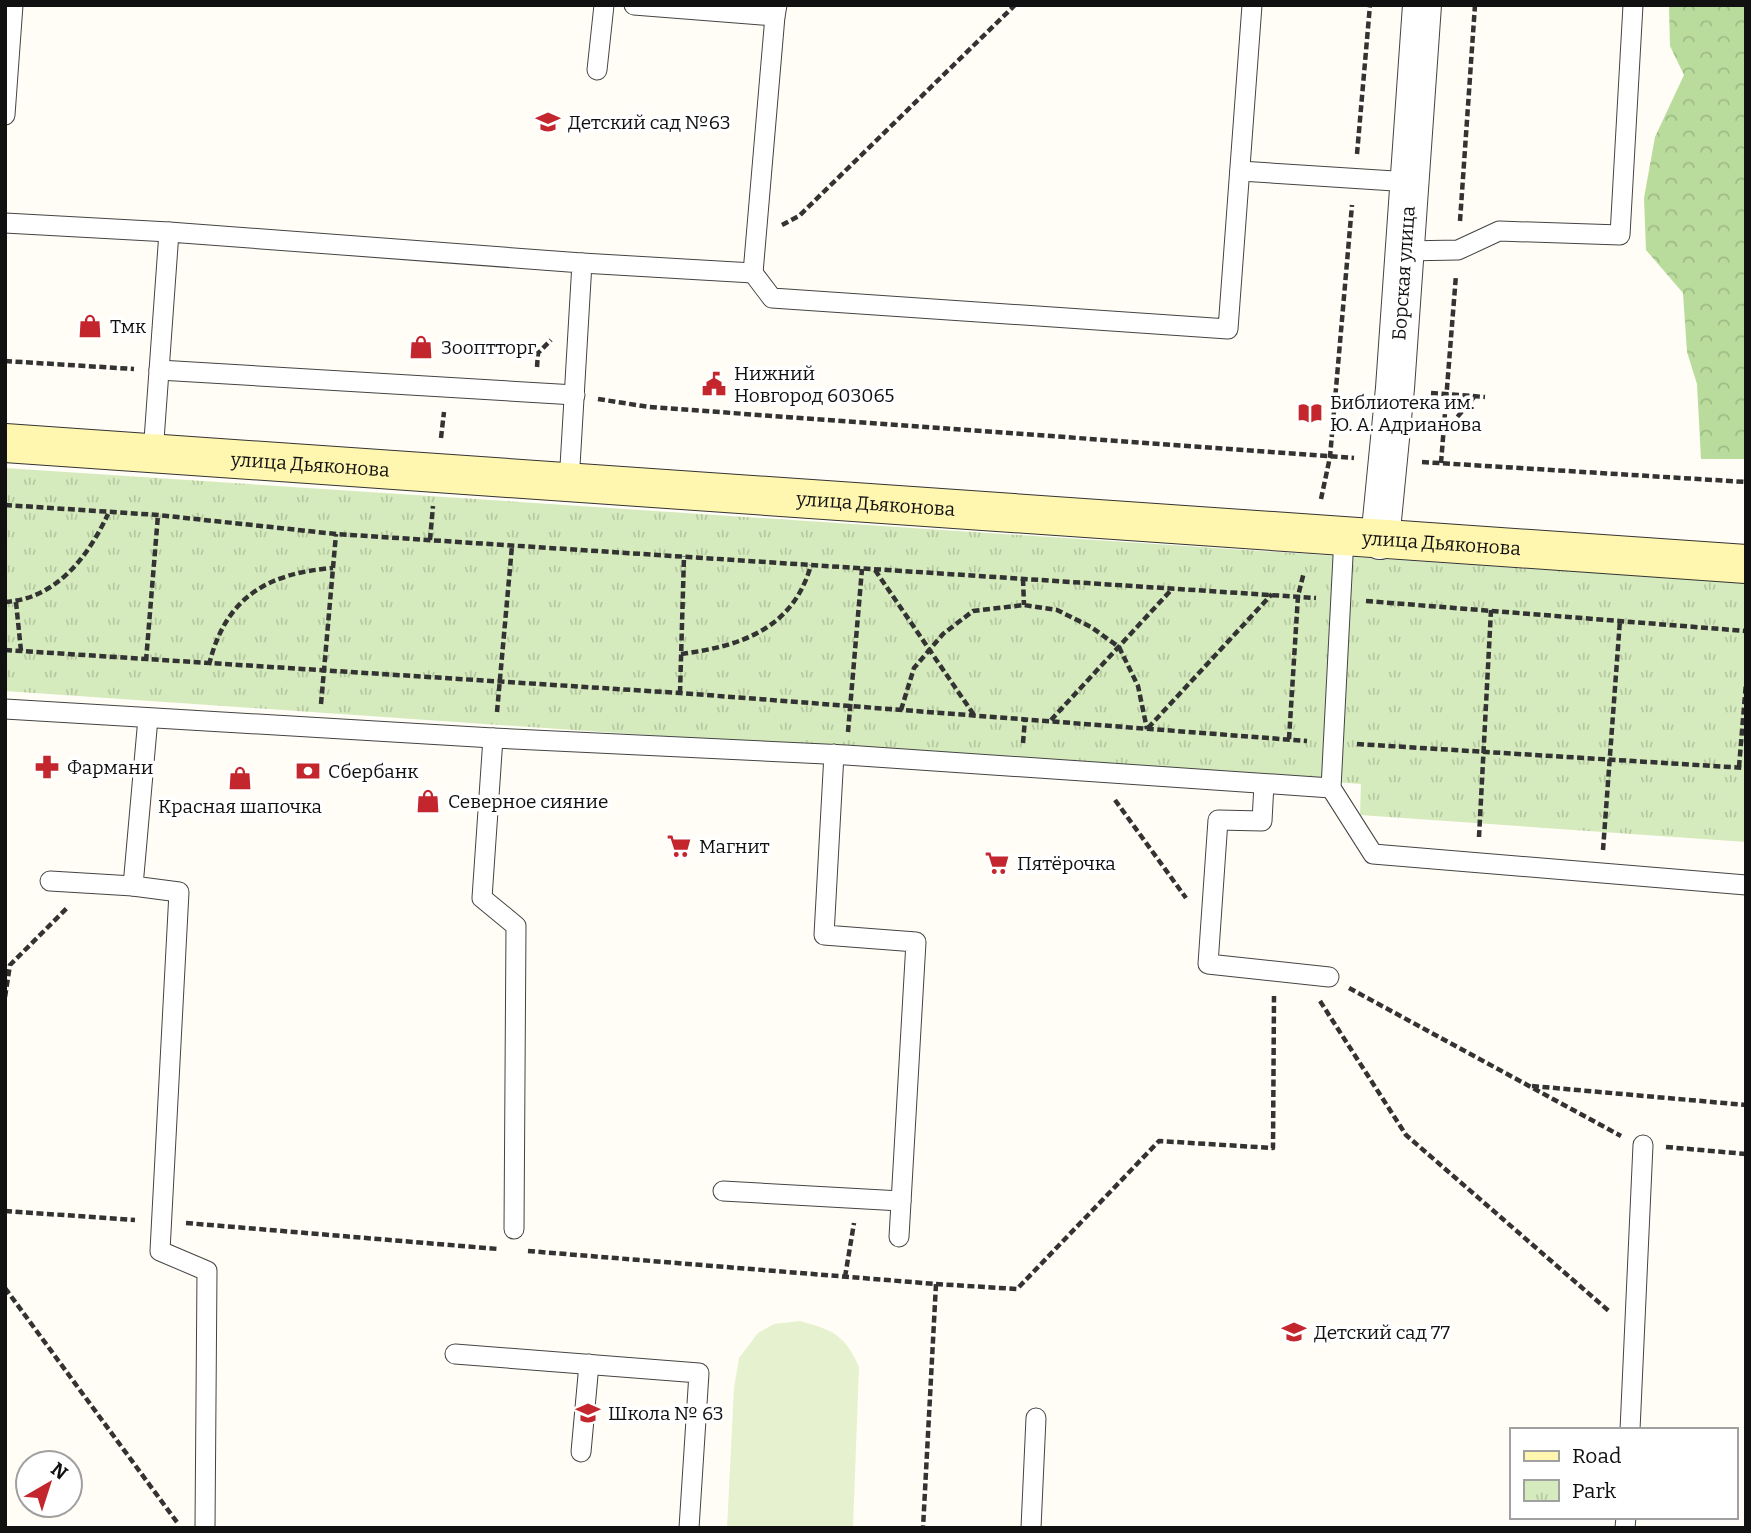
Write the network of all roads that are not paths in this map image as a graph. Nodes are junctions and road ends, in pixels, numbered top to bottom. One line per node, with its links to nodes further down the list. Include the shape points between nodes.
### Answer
1 (13, 5): 9 (lane)
2 (604, 5): 8 (lane)
3 (634, 5): 7 (lane)
4 (1252, 5): 10 (lane)
5 (1422, 5): 11 (street, Борская улица)
6 (1633, 5): 14 (lane, via 1620,235 1499,231 1458,250)
7 (776, 11): 16 (lane)
8 (597, 70)
9 (5, 115)
10 (1240, 171): 11 (lane); 16 (lane, via 1228,329 772,298)
11 (1409, 182): 14 (street, Борская улица)
12 (5, 223): 13 (lane)
13 (169, 232): 15 (lane); 17 (lane)
14 (1405, 251): 22 (street, Борская улица, via 1388,460)
15 (582, 262): 16 (lane); 18 (lane)
16 (753, 274)
17 (159, 370): 18 (lane); 20 (lane)
18 (575, 395): 21 (lane)
19 (5, 443): 20 (main road, улица Дьяконова)
20 (153, 454): 21 (main road, улица Дьяконова)
21 (569, 483): 22 (main road, улица Дьяконова)
22 (1362, 538): 23 (main road, улица Дьяконова); 29 (lane, via 1341,600)
23 (1746, 564)
24 (5, 709): 25 (lane)
25 (148, 719): 26 (lane); 32 (lane)
26 (493, 738): 27 (lane); 37 (lane, via 482,898 516,926)
27 (834, 754): 28 (lane); 36 (lane, via 824,935 916,942)
28 (1264, 784): 29 (lane); 33 (lane, via 1262,821 1218,820 1208,964)
29 (1331, 788): 31 (lane, via 1373,854)
30 (50, 881): 32 (lane)
31 (1746, 885)
32 (133, 886): 44 (lane, via 179,892 160,1251 207,1271)
33 (1329, 977)
34 (1643, 1144): 42 (lane)
35 (723, 1191): 36 (lane)
36 (901, 1201): 38 (lane)
37 (514, 1229)
38 (899, 1237)
39 (455, 1354): 40 (lane)
40 (589, 1364): 43 (lane); 45 (lane, via 699,1373)
41 (1036, 1418): 46 (lane)
42 (1630, 1428)
43 (581, 1452)
44 (205, 1528)
45 (689, 1528)
46 (1031, 1528)

